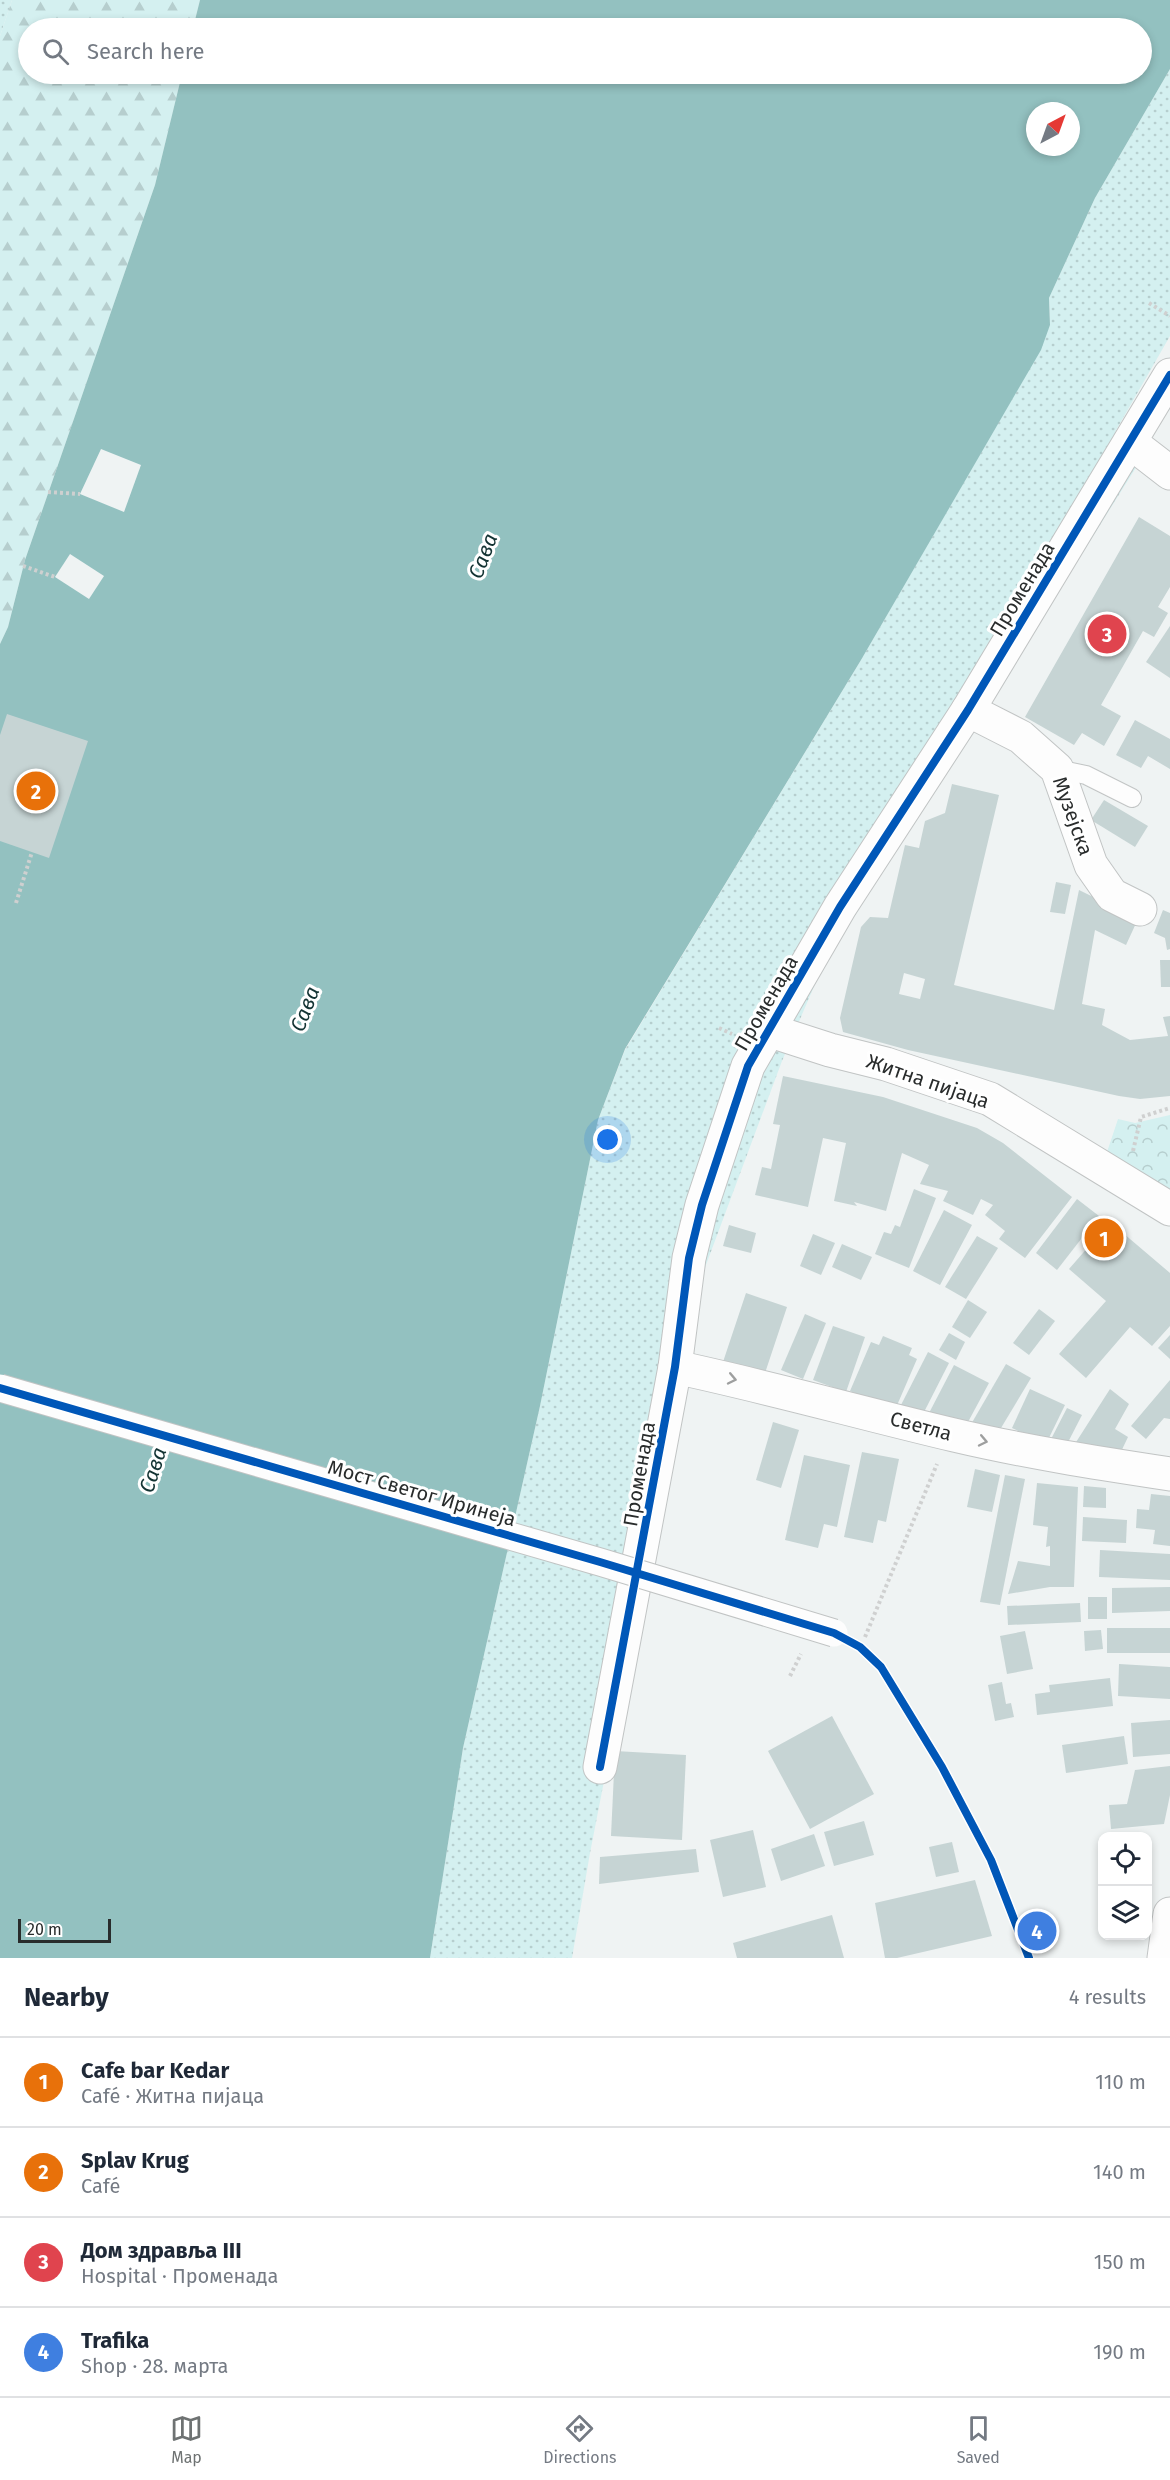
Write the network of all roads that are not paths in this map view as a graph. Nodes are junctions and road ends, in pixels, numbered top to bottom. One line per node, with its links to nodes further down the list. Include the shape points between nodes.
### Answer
1 (1170, 375): 2 (street, Променада)
2 (1130, 442): 3 (street); 4 (street, Променада)
3 (1170, 473)
4 (968, 710): 5 (street, Музејска, via 1022,737); 8 (street, Променада, via 840,907)
5 (1057, 769): 6 (lane, via 1086,775); 7 (street, Музејска, via 1091,865 1112,895)
6 (1132, 798)
7 (1140, 909)
8 (768, 1030): 9 (street, Житна пијаца, via 990,1099); 10 (street, Променада, via 748,1066 702,1205 689,1258)
9 (1170, 1209)
10 (675, 1367): 12 (street, Светла, one-way to 12, via 1010,1447); 14 (street, Променада)
11 (0, 1388): 13 (street, Мост Светог Иринеја, bridge)
12 (1170, 1474)
13 (834, 1633)
14 (600, 1767)
15 (1170, 1914): 16 (street)
16 (1157, 1956)

